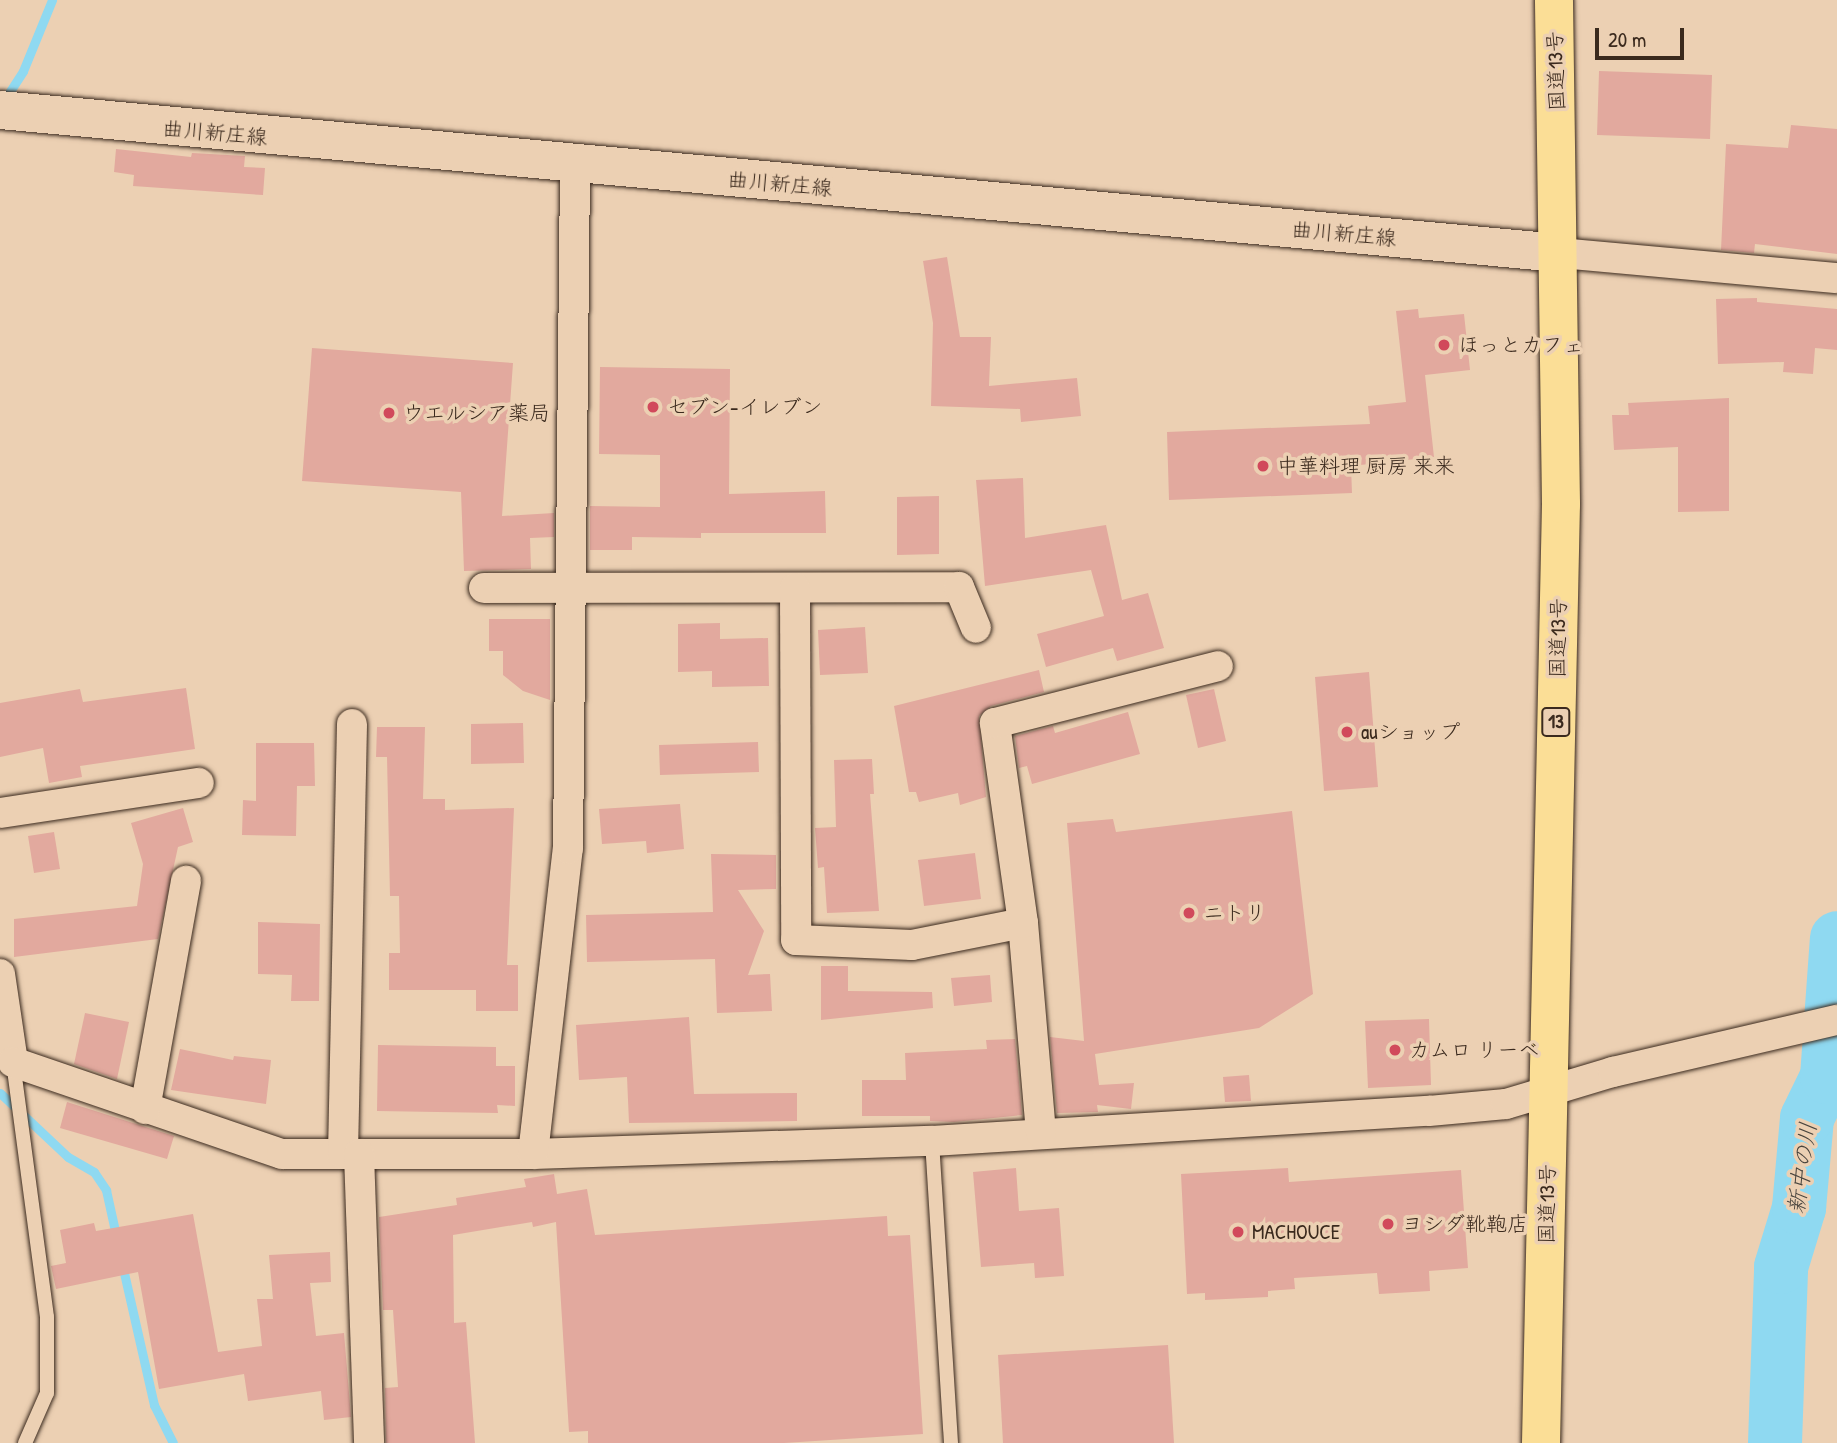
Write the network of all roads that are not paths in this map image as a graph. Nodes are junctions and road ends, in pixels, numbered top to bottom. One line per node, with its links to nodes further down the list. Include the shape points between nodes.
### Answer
1 (1554, 0): 4 (highway, 国道13号 / 13)
2 (0, 110): 3 (main road, 曲川新庄線)
3 (575, 166): 4 (main road, 曲川新庄線); 8 (street)
4 (1560, 253): 5 (street); 19 (highway, 国道13号 / 13, via 1561,505)
5 (1837, 278)
6 (484, 588): 8 (street)
7 (795, 588): 8 (street); 9 (street, via 959,587); 15 (street, via 796,940 912,945)
8 (571, 589): 24 (street, via 568,849)
9 (976, 628)
10 (1218, 666): 15 (street, via 995,723)
11 (352, 724): 23 (street)
12 (199, 783): 13 (street)
13 (0, 813)
14 (186, 881): 20 (street)
15 (1023, 923): 21 (street)
16 (0, 974): 18 (street)
17 (1837, 1020): 19 (street)
18 (13, 1062): 20 (street); 25 (lane, via 47,1317 47,1393)
19 (1549, 1092): 21 (street, via 1506,1104 1429,1111); 28 (highway, 国道13号 / 13)
20 (145, 1109): 23 (street, via 282,1154)
21 (1041, 1133): 22 (street)
22 (932, 1141): 24 (street); 27 (lane)
23 (351, 1154): 24 (street); 26 (street)
24 (533, 1154)
25 (25, 1443)
26 (369, 1443)
27 (951, 1443)
28 (1541, 1443)

